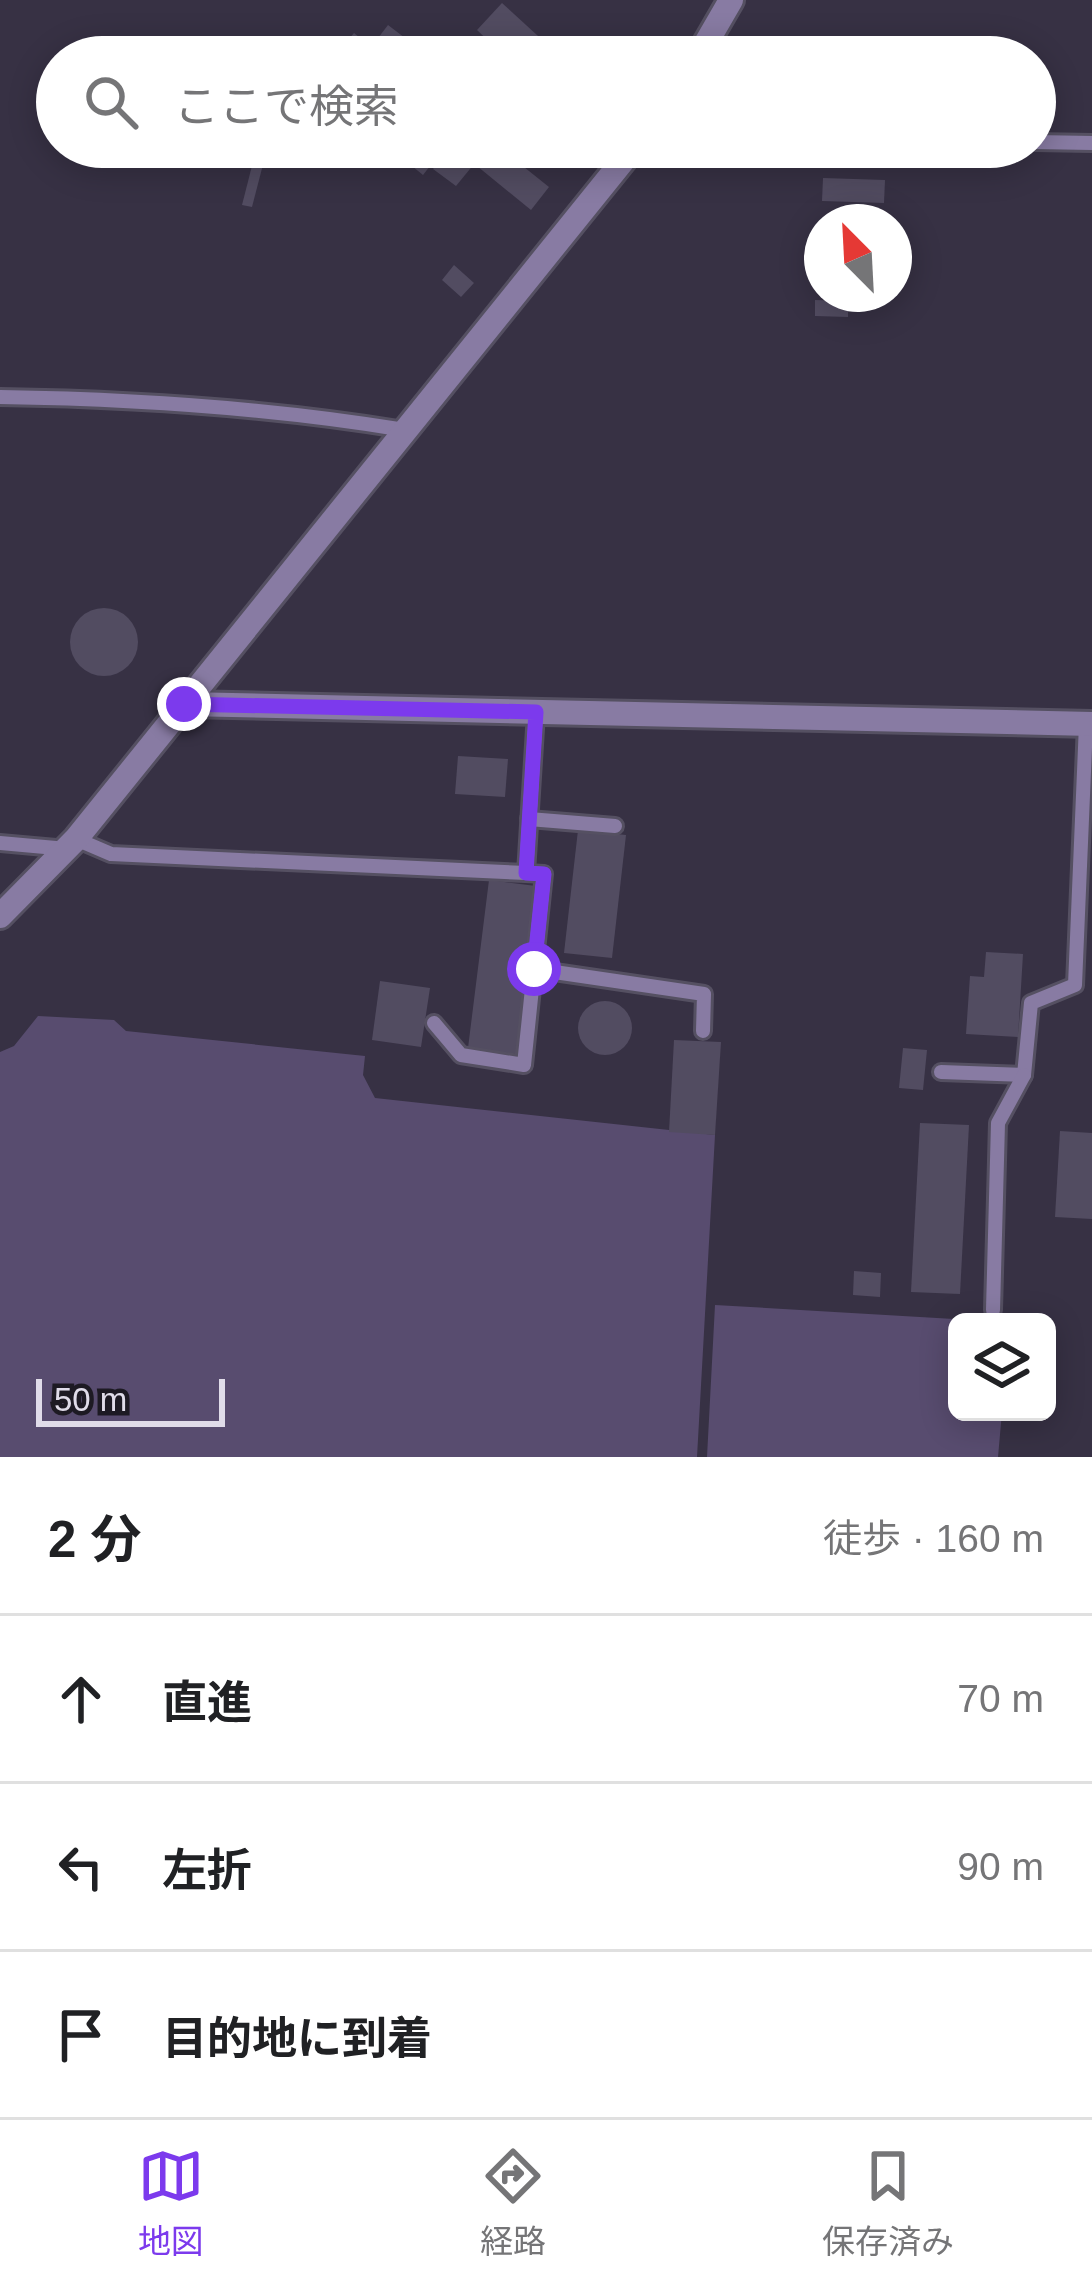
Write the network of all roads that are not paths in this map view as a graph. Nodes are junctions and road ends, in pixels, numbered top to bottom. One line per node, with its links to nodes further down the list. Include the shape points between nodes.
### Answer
1 (731, 0): 2 (street)
2 (710, 36)
3 (1056, 142): 4 (lane)
4 (1092, 143)
5 (617, 168): 7 (street)
6 (0, 397): 7 (lane, via 109,399)
7 (405, 430): 8 (street)
8 (184, 704): 9 (street); 14 (street)
9 (536, 712): 10 (street); 11 (lane)
10 (1089, 724): 21 (lane, via 1075,985 1031,1003)
11 (529, 819): 12 (lane); 15 (lane)
12 (615, 826)
13 (0, 843): 14 (lane)
14 (72, 844): 15 (lane, via 111,854); 16 (street)
15 (526, 873): 17 (lane, via 544,874)
16 (0, 916)
17 (534, 969): 18 (lane, via 524,1065 460,1055); 19 (lane, via 704,994)
18 (434, 1023)
19 (703, 1031)
20 (941, 1072): 21 (lane)
21 (1024, 1075): 22 (lane, via 998,1123)
22 (993, 1310)

